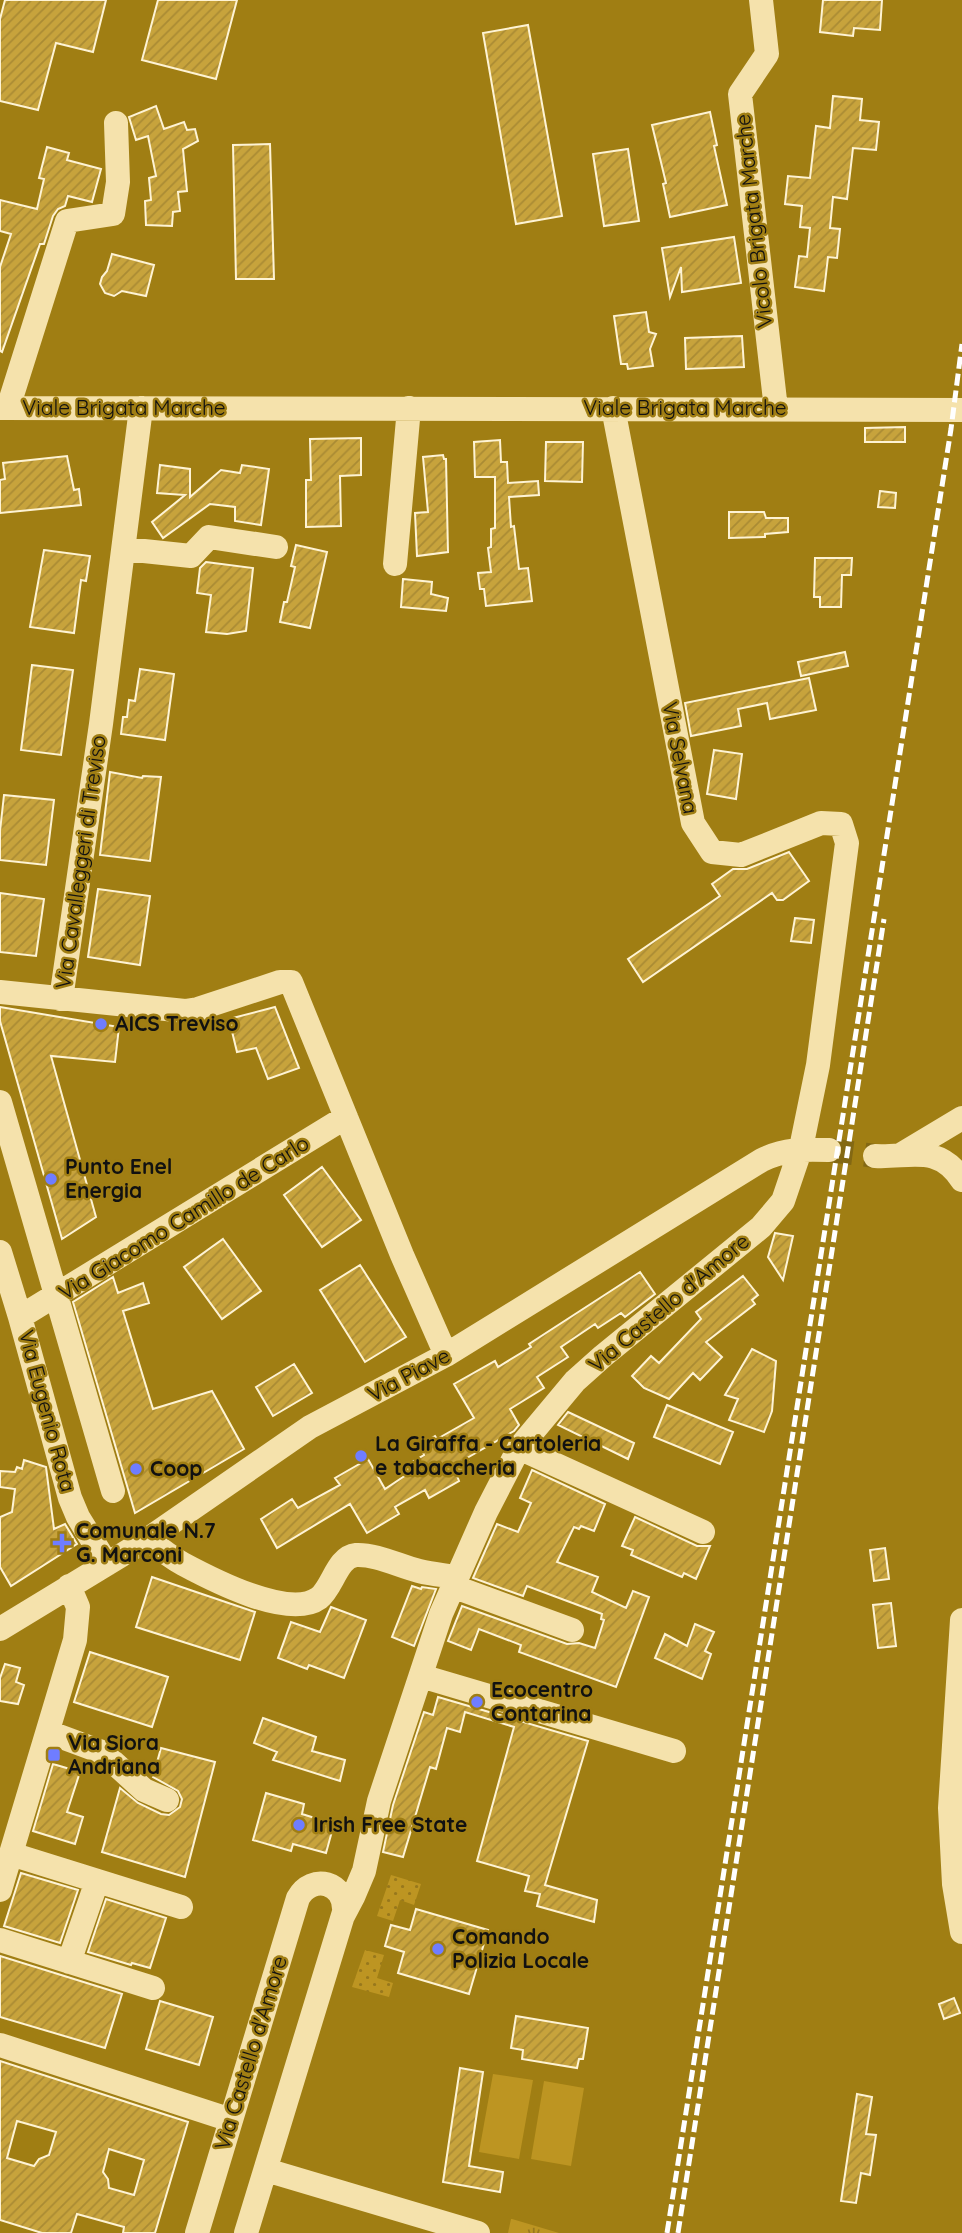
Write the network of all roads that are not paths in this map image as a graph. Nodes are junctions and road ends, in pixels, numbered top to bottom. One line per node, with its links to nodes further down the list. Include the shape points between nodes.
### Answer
1 (761, 0): 7 (street, Vicolo Brigata Marche, via 767,54 740,93)
2 (116, 123): 3 (street, Viale Brigata Marche, via 118,181 113,214 67,221)
3 (4, 408): 4 (street, Viale Brigata Marche)
4 (141, 408): 5 (street, Viale Brigata Marche); 10 (street, Via Cavalleggeri di Treviso)
5 (409, 408): 6 (street, Viale Brigata Marche); 11 (street)
6 (613, 408): 7 (street, Viale Brigata Marche); 17 (street, Via Selvana, via 693,823 712,852 741,855 821,823 841,824 847,843 818,1065)
7 (776, 409): 8 (street, Viale Brigata Marche)
8 (962, 410)
9 (276, 547): 10 (street, via 209,537 191,555)
10 (125, 549): 13 (street, Via Cavalleggeri di Treviso)
11 (395, 564)
12 (0, 992): 13 (street)
13 (61, 999): 15 (street, Via Cavalleggeri di Treviso, via 185,1011 291,982)
14 (0, 1102): 23 (street)
15 (346, 1118): 23 (street, Via Giacomo Camillo de Carlo); 25 (street, Via Cavalleggeri di Treviso)
16 (962, 1119): 19 (street); 21 (street, via 954,1152)
17 (801, 1149): 18 (street, Via Piave); 25 (street, Via Piave, via 762,1160); 26 (street, Via Castello d'Amore, via 783,1201 761,1227 575,1381)
18 (829, 1150)
19 (901, 1154): 20 (street); 21 (street, via 936,1157)
20 (875, 1156)
21 (962, 1178)
22 (0, 1252): 24 (street, Via Eugenio Rota)
23 (56, 1297): 24 (street, Via Giacomo Camillo de Carlo); 27 (street)
24 (20, 1317): 30 (street, Via Eugenio Rota, via 70,1498)
25 (446, 1355): 29 (street, Via Piave, via 310,1427)
26 (519, 1448): 28 (street); 31 (street, Via Castello d'Amore)
27 (113, 1491)
28 (702, 1532)
29 (148, 1539): 30 (street, Via Piave); 31 (street, via 181,1563 278,1602 314,1601 330,1587 346,1559 355,1555)
30 (107, 1564): 32 (street, Via Piave)
31 (454, 1581): 35 (street); 36 (street, Via Castello d'Amore)
32 (69, 1586): 34 (street, Via Piave); 37 (street, via 78,1607 78,1628)
33 (962, 1620): 47 (street, via 950,1808)
34 (0, 1629)
35 (572, 1630)
36 (421, 1676): 38 (street); 40 (street, Via Castello d'Amore)
37 (48, 1732): 39 (street, via 102,1752 144,1790); 41 (street)
38 (674, 1751)
39 (167, 1800)
40 (370, 1835): 43 (street, Via Castello d'Amore, via 345,1871); 46 (street, Via Castello d'Amore, via 364,1871)
41 (11, 1854): 42 (street); 44 (street)
42 (97, 1881): 45 (street); 49 (street)
43 (318, 1883): 46 (street, via 329,1884 340,1893); 52 (street, Via Castello d'Amore, via 304,1890 297,1902)
44 (0, 1890)
45 (181, 1908)
46 (343, 1916): 53 (street, Via Castello d'Amore)
47 (962, 1932)
48 (0, 1940): 49 (street)
49 (69, 1962): 50 (street)
50 (153, 1988)
51 (0, 2045): 52 (street)
52 (231, 2120): 54 (street, Via Castello d'Amore)
53 (265, 2170): 55 (street, Via Castello d'Amore); 56 (street)
54 (197, 2233)
55 (246, 2233)
56 (478, 2233)

